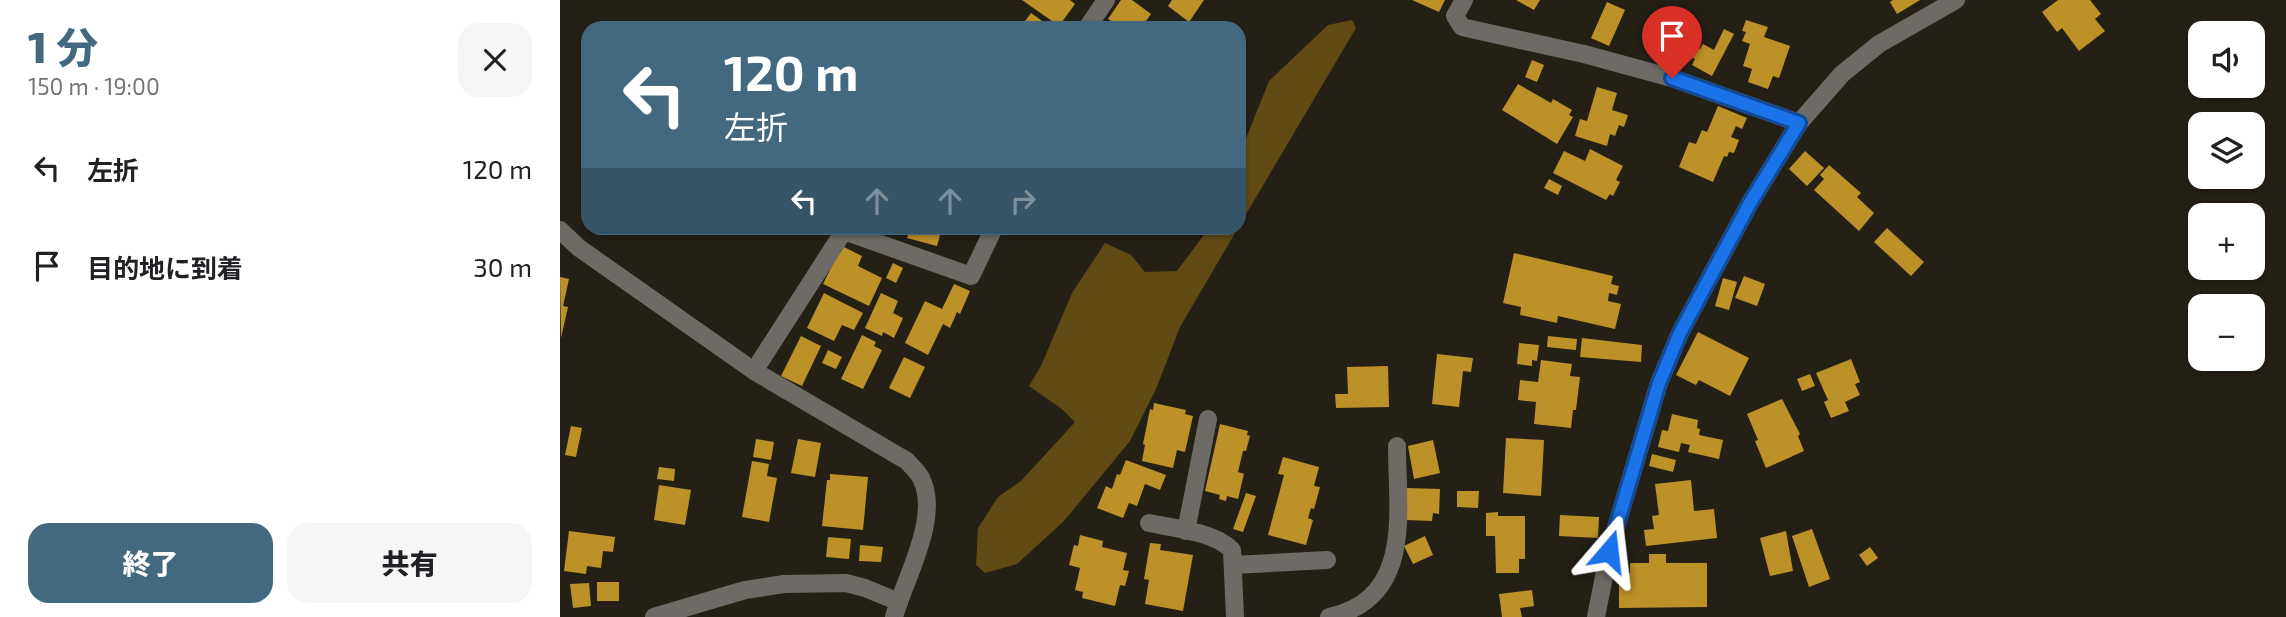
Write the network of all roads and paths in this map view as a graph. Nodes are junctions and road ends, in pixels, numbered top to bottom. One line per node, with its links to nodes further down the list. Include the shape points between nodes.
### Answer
1 (1106, 0): 4 (street)
2 (1464, 0): 5 (street, via 1455,16 1462,27 1672,78)
3 (1956, 0): 5 (street, via 1879,44 1842,74)
4 (1092, 21)
5 (1799, 123): 21 (street, via 1686,321 1659,383 1609,551)
6 (560, 230): 10 (street)
7 (841, 235): 10 (street)
8 (855, 235): 9 (street, via 971,276)
9 (991, 235)
10 (754, 371): 17 (street, via 907,461 921,478 927,505 924,530)
11 (1208, 419): 14 (street)
12 (1397, 446): 20 (street, via 1397,539 1388,576 1364,601)
13 (1149, 523): 14 (street)
14 (1186, 531): 16 (street, via 1224,542 1232,550)
15 (1327, 560): 16 (street)
16 (1233, 565): 19 (street)
17 (896, 609): 18 (street, via 865,588 846,583 784,584 744,590)
18 (654, 617)
19 (1235, 617)
20 (1329, 617)
21 (1596, 617)

